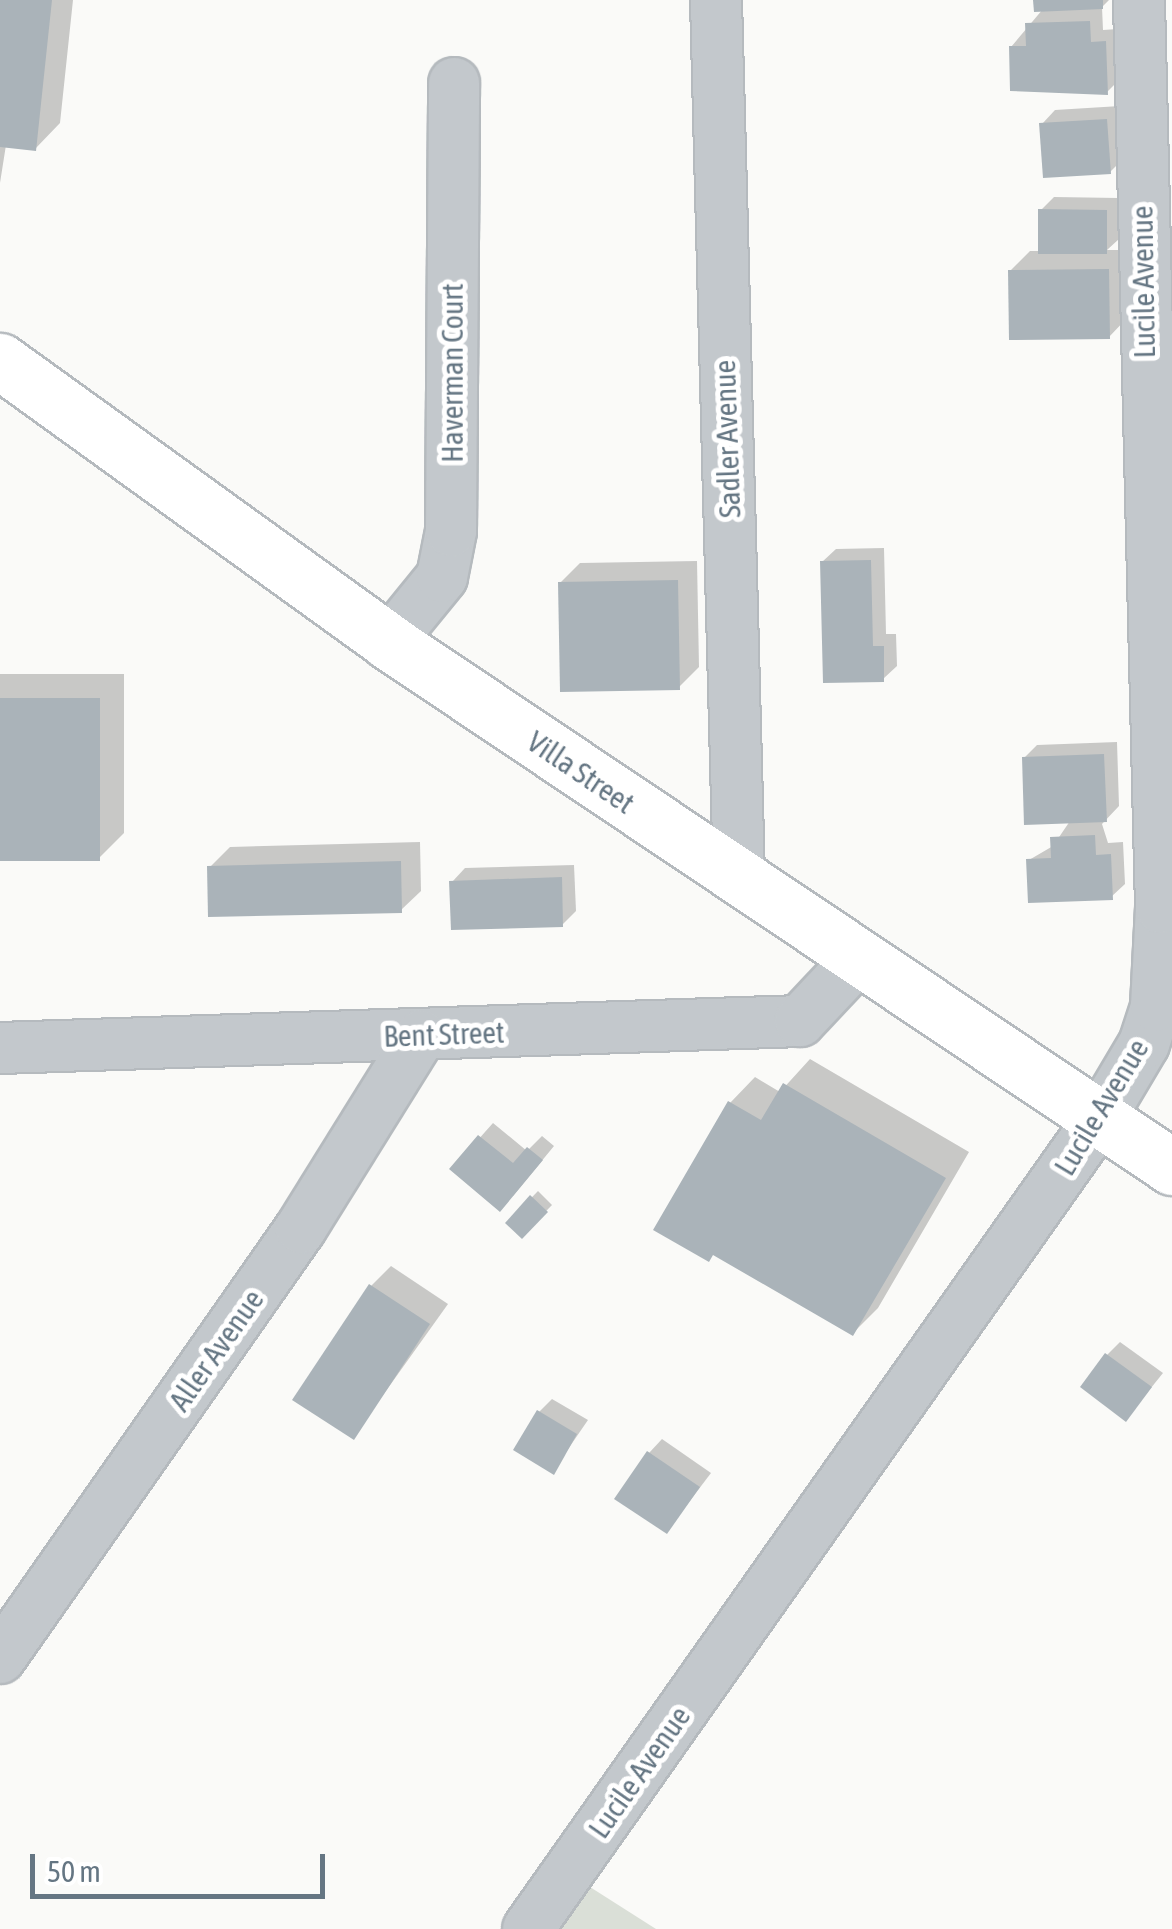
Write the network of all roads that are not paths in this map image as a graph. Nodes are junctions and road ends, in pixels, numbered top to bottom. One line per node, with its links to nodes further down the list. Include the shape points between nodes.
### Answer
1 (716, 0): 8 (street, Sadler Avenue)
2 (1150, 9): 4 (street, Lucile Avenue)
3 (454, 83): 7 (street, Haverman Court, via 452,531 442,578)
4 (1157, 313): 6 (street, Lucile Avenue)
5 (0, 361): 7 (main road, Villa Street)
6 (1163, 606): 9 (street, Lucile Avenue)
7 (389, 642): 8 (main road, Villa Street)
8 (739, 878): 10 (main road, Villa Street)
9 (1167, 907): 13 (street, Lucile Avenue, via 1156,1006 1144,1044)
10 (860, 957): 11 (street, Bent Street, via 800,1021); 13 (main road, Villa Street)
11 (420, 1035): 12 (street, Bent Street); 15 (street, Aller Avenue, via 301,1228)
12 (0, 1048)
13 (1100, 1118): 14 (main road, Villa Street); 16 (street, Lucile Avenue)
14 (1172, 1168)
15 (0, 1658)
16 (528, 1929)

